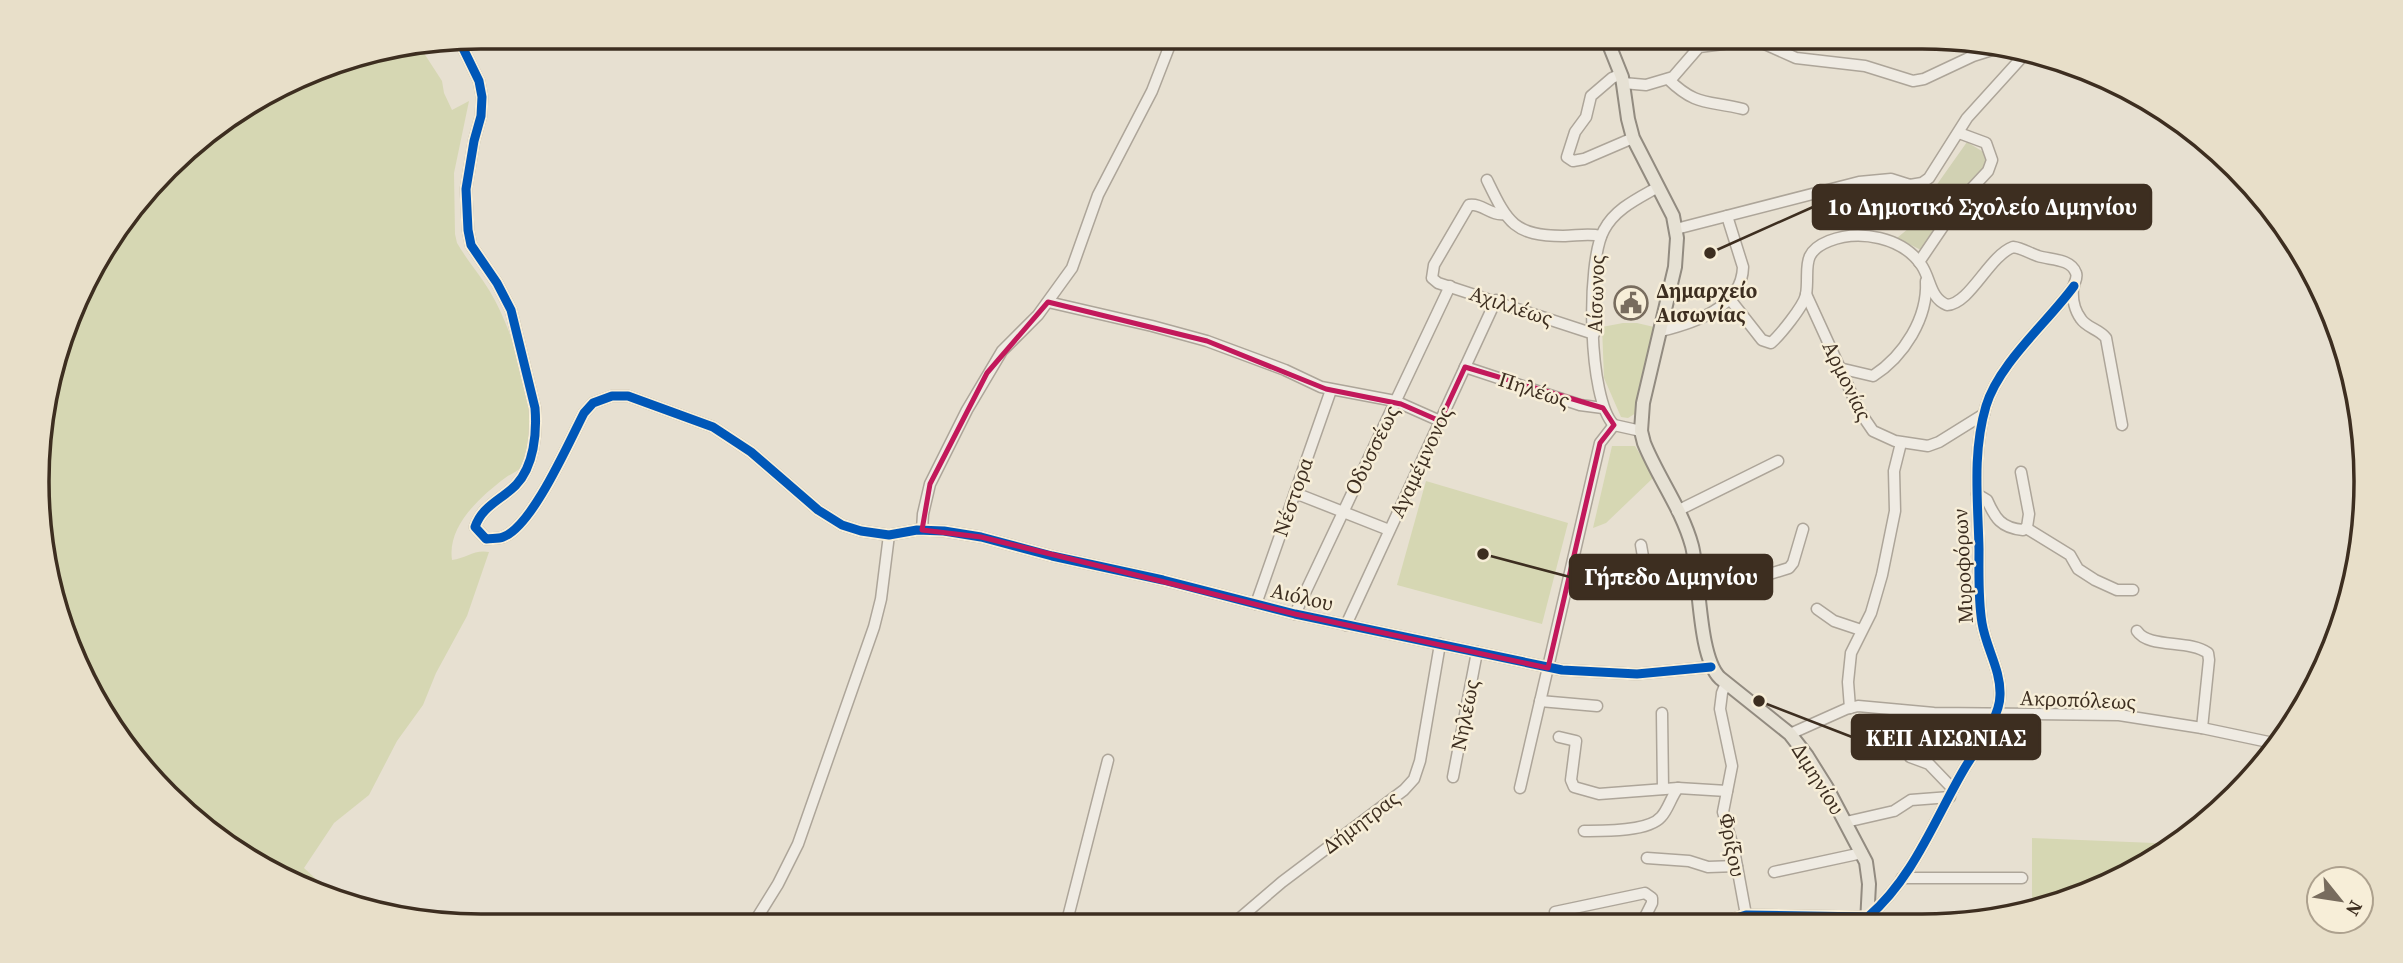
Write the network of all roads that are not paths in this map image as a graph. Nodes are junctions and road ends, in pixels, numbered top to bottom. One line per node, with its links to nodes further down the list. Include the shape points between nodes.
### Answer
1 (1169, 49): 25 (street, via 1098,195 1072,268)
2 (1611, 49): 8 (main road)
3 (1697, 49): 9 (street)
4 (1776, 49): 6 (street, via 1796,58 1865,66 1913,81)
5 (464, 50): 49 (street, Αιόλου, via 482,97 466,188 468,230 471,245 511,310 536,422 525,471 480,514 475,527 486,539 503,538 515,530 533,509 584,413 593,403 628,396 713,427 751,452 830,518 861,531)
6 (1981, 53)
7 (2019, 60): 11 (street)
8 (1622, 78): 9 (street, via 1646,85); 12 (main road); 12 (street, via 1612,78 1591,96 1567,157 1584,159)
9 (1668, 79): 10 (street, via 1688,97)
10 (1743, 109)
11 (1959, 133): 16 (street, via 1934,173 1922,183 1870,180); 19 (street, via 1986,143 1991,163 1961,200)
12 (1633, 138): 14 (main road)
13 (1487, 180): 15 (street)
14 (1658, 187): 17 (main road); 18 (street, Αίσωνος, via 1620,210)
15 (1504, 214): 18 (street, via 1529,232); 20 (street, Αχιλλέως, via 1469,205 1431,275 1435,282)
16 (1727, 216): 17 (street); 23 (street, via 1743,267 1741,281)
17 (1676, 229): 26 (main road, via 1675,267)
18 (1601, 236): 27 (street, Αίσωνος, via 1594,266)
19 (1922, 266): 21 (street, via 1937,299 1947,305 1955,304 2012,247 2069,265 2076,273); 22 (street, via 1904,249 1881,238 1833,239 1812,251 1807,260); 29 (street, via 1924,310 1897,354 1873,376)
20 (1450, 286): 24 (street, Αχιλλέως); 31 (street, Οδυσσέως)
21 (2074, 286): 33 (street, Μυροφόρων, via 2009,365); 36 (street, via 2074,302 2082,321 2106,338)
22 (1806, 294): 23 (street, via 1768,344); 29 (street, Αρμονίας)
23 (1729, 298): 26 (street, via 1703,318)
24 (1496, 300): 27 (street, Αχιλλέως); 28 (street, Αγαμέμνονος)
25 (1048, 302): 30 (street, via 1208,341); 46 (street, via 987,373 930,484)
26 (1661, 331): 37 (main road, via 1643,403)
27 (1594, 334): 32 (street, Αίσωνος)
28 (1465, 367): 32 (street, Πηλέως, via 1580,405); 34 (street, Αγαμέμνονος)
29 (1839, 368): 38 (street, Αρμονίας, via 1866,424)
30 (1331, 390): 31 (street); 41 (street, Νέστορα)
31 (1395, 401): 34 (street); 44 (street, Οδυσσέως)
32 (1603, 408): 35 (street, Αίσωνος)
33 (1984, 414): 38 (street, Αρμονίας, via 1932,445); 42 (street, Μυροφόρων)
34 (1440, 421): 47 (street, Αγαμέμνονος)
35 (1614, 425): 37 (street); 62 (street, via 1600,443)
36 (2122, 425)
37 (1641, 431): 43 (main road)
38 (1901, 443): 58 (street, via 1885,564)
39 (1778, 461): 43 (street)
40 (2021, 472): 45 (street, via 2029,514)
41 (1295, 493): 44 (street); 54 (street, Νέστορα)
42 (1977, 494): 45 (street, via 1987,500 1997,519 2016,529); 69 (street, Μυροφόρων, via 1981,618 1999,683)
43 (1677, 510): 51 (main road)
44 (1342, 511): 47 (street); 56 (street, Οδυσσέως)
45 (2026, 528): 53 (street, via 2068,554 2078,569 2095,580 2117,590)
46 (922, 530): 49 (street, Αιόλου); 54 (street, Αιόλου, via 981,537)
47 (1389, 530): 57 (street, Αγαμέμνονος)
48 (1803, 530): 52 (street, via 1789,568 1747,581)
49 (889, 535): 91 (street, via 874,627 807,821)
50 (1641, 545): 51 (street, via 1648,573)
51 (1696, 569): 52 (main road)
52 (1698, 585): 63 (main road)
53 (2133, 590)
54 (1256, 604): 56 (street, Αιόλου)
55 (1817, 609): 58 (street)
56 (1295, 614): 57 (street, Αιόλου)
57 (1346, 625): 60 (street, Αιόλου)
58 (1861, 631): 67 (street, via 1849,666)
59 (2137, 631): 70 (street, via 2148,640 2198,646 2208,653)
60 (1440, 644): 61 (street, Αιόλου); 93 (street, Δήμητρας, via 1420,761 1409,786)
61 (1477, 652): 62 (street, Αιόλου); 76 (street, Νηλέως)
62 (1548, 667): 63 (street, Αιόλου, via 1625,674); 65 (street)
63 (1711, 667): 64 (main road, Διμηνίου)
64 (1727, 683): 71 (main road, Διμηνίου); 80 (street, Φρίξου, via 1720,709 1732,760)
65 (1540, 701): 66 (street); 77 (street)
66 (1597, 706)
67 (1850, 708): 69 (street, Ακροπόλεως); 71 (street, Ακροπόλεως)
68 (1662, 713): 79 (street)
69 (1997, 713): 70 (street, Ακροπόλεως, via 2119,715); 81 (street, Μυροφόρων)
70 (2202, 728): 73 (street, Ακροπόλεως)
71 (1790, 734): 82 (main road, Διμηνίου)
72 (1559, 737): 79 (street, via 1576,741 1574,787 1599,794)
73 (2267, 742)
74 (1910, 757): 81 (street, via 1929,764)
75 (1108, 760): 92 (street)
76 (1453, 778)
77 (1520, 788)
78 (1678, 788): 79 (street); 80 (street); 83 (street, via 1656,821 1619,831)
79 (1664, 789)
80 (1727, 792): 86 (street, Φρίξου, via 1723,811)
81 (1951, 793): 82 (street, via 1911,800 1894,811); 88 (street, Μυροφόρων)
82 (1846, 822): 84 (main road, Διμηνίου)
83 (1584, 831)
84 (1862, 853): 87 (street); 96 (main road, Διμηνίου, via 1869,884)
85 (1647, 858): 86 (street, via 1708,867)
86 (1737, 866): 95 (street, Φρίξου)
87 (1774, 872)
88 (1902, 878): 89 (street); 97 (street, Μυροφόρων)
89 (2022, 878)
90 (1555, 912): 94 (street, via 1645,893 1652,898)
91 (759, 914)
92 (1069, 914)
93 (1245, 914)
94 (1647, 914)
95 (1748, 914)
96 (1867, 914)
97 (1872, 914)

